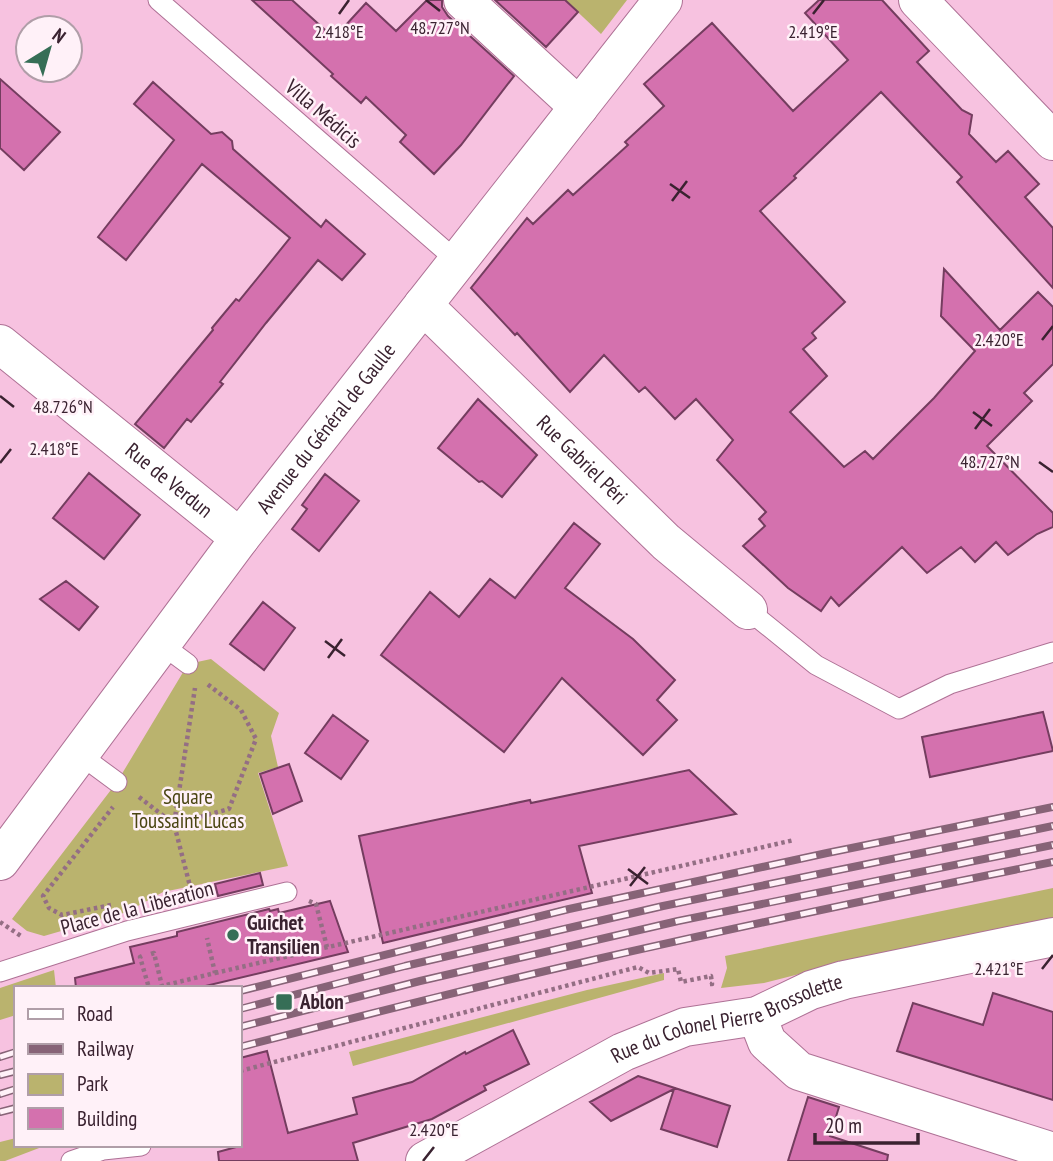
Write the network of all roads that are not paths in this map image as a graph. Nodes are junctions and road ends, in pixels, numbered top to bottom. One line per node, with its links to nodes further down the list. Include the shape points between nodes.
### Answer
1 (158, 0): 7 (lane, Villa Médicis)
2 (463, 0): 5 (street)
3 (918, 0): 6 (street)
4 (648, 5): 5 (street, Avenue du Général de Gaulle)
5 (579, 107): 7 (street, Avenue du Général de Gaulle)
6 (1053, 141)
7 (457, 261): 8 (street, Avenue du Général de Gaulle)
8 (423, 305): 10 (street, Avenue du Général de Gaulle); 11 (street, Rue Gabriel Péri, via 666,542)
9 (0, 344): 10 (street, Rue de Verdun)
10 (240, 538): 13 (street, Avenue du Général de Gaulle, via 174,654)
11 (748, 610): 12 (lane, via 816,666 900,709 950,684)
12 (1053, 652)
13 (79, 754): 14 (lane); 15 (street, Avenue du Général de Gaulle)
14 (122, 785)
15 (0, 861)
16 (288, 892): 18 (lane, Place de la Libération, via 127,931)
17 (1053, 937): 19 (street, Rue du Colonel Pierre Brossolette, via 844,980)
18 (0, 972)
19 (757, 1016): 21 (street, via 767,1042 799,1071); 23 (street, Rue du Colonel Pierre Brossolette, via 685,1027 622,1052)
20 (132, 1147): 22 (lane, via 103,1150)
21 (1053, 1153)
22 (71, 1161)
23 (425, 1161)

